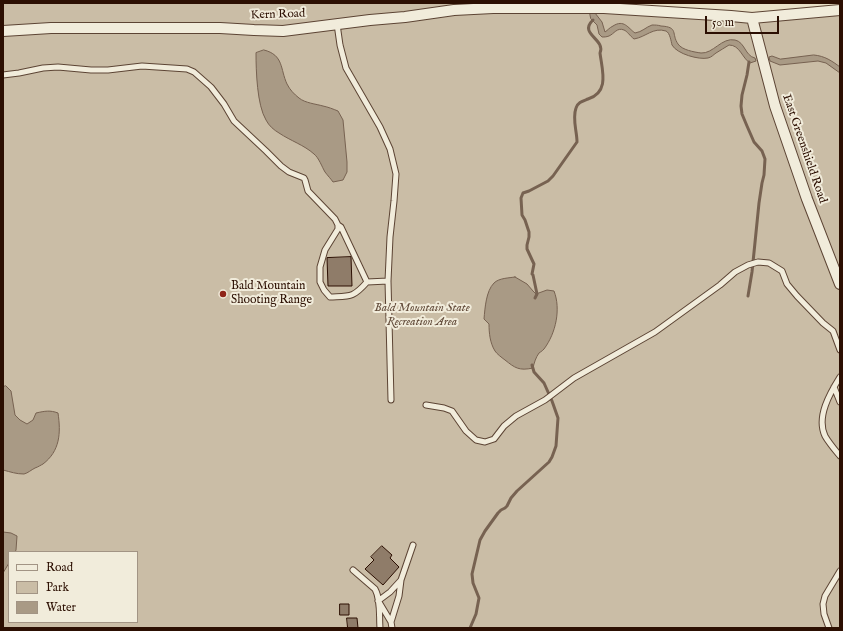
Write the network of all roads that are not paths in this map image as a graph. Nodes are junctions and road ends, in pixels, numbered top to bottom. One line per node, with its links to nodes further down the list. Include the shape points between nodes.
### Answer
1 (840, 10): 2 (street, Kern Road)
2 (752, 18): 3 (street, Kern Road, via 604,8 493,8); 9 (street, East Greenshield Road, via 775,106)
3 (337, 24): 4 (street, Kern Road, via 283,31 197,28 51,28); 7 (lane, via 346,68 380,127 390,149 396,174)
4 (3, 31)
5 (3, 75): 6 (lane, via 58,67 108,70 142,66 187,69 194,72 211,87 234,121 281,166 304,178 308,191)
6 (338, 225): 8 (lane); 8 (lane, via 325,250 320,267 320,282 324,290 330,297 349,296 358,292)
7 (388, 281): 8 (lane); 13 (lane)
8 (367, 282)
9 (840, 284)
10 (840, 350): 15 (lane, via 833,331 797,296 787,284 782,271 769,263 758,262 735,272 655,332 574,378 545,400 516,416 494,439 485,442 476,440 452,411)
11 (840, 377): 12 (lane)
12 (834, 387): 14 (lane); 16 (lane, via 824,408 823,429)
13 (391, 400)
14 (840, 402)
15 (426, 404)
16 (840, 456)
17 (413, 545): 20 (lane)
18 (353, 570): 21 (lane, via 377,592)
19 (840, 571): 24 (lane, via 823,604)
20 (401, 580): 21 (lane); 22 (lane, via 400,596)
21 (378, 601): 22 (lane); 23 (lane)
22 (391, 625)
23 (380, 628)
24 (829, 628)

